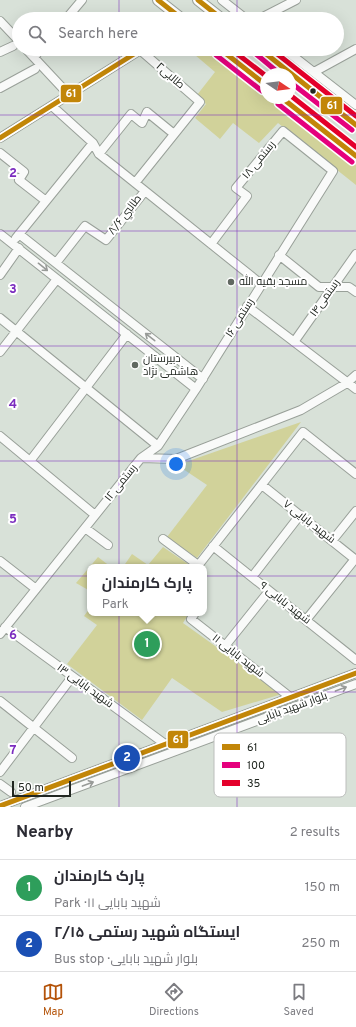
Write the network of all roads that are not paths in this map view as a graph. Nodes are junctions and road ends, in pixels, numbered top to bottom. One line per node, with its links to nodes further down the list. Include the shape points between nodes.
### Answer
1 (82, 0): 6 (street)
2 (158, 0): 7 (main road)
3 (198, 0): 8 (main road)
4 (222, 0): 9 (street)
5 (296, 0): 10 (street)
6 (72, 12)
7 (173, 12)
8 (213, 12)
9 (237, 12)
10 (273, 12)
11 (0, 21): 12 (street)
12 (12, 38)
13 (12, 45): 15 (street)
14 (356, 50): 23 (street)
15 (0, 52)
16 (131, 56): 26 (street)
17 (148, 56): 31 (street, طالبی۲, via 200,102)
18 (229, 56): 24 (main road)
19 (269, 56): 30 (main road)
20 (293, 56): 23 (street)
21 (34, 57): 26 (street)
22 (35, 69): 25 (street)
23 (314, 72): 28 (street)
24 (260, 80)
25 (0, 88)
26 (69, 95): 29 (street)
27 (290, 104): 36 (main road)
28 (356, 105)
29 (52, 106): 32 (street); 33 (street)
30 (356, 125)
31 (174, 134): 35 (street, via 147,112 142,124 131,114); 38 (street)
32 (0, 138)
33 (93, 143): 35 (street); 40 (street)
34 (0, 153): 40 (street, via 24,172 19,180)
35 (99, 154): 38 (street)
36 (356, 156)
37 (333, 172): 44 (street, رستمی ۱۸, via 283,131 236,188 247,196); 47 (street, رستمی ۱۶)
38 (135, 183): 39 (street)
39 (145, 191): 44 (street); 48 (street, طالبي ۸/۶, via 106,240 85,226)
40 (46, 201): 42 (street)
41 (0, 234): 43 (street)
42 (19, 234): 43 (street); 48 (street)
43 (12, 243): 45 (street)
44 (211, 244): 51 (street)
45 (19, 248): 49 (street); 50 (street, one-way to 50)
46 (356, 254): 52 (street, رستمی۱۴)
47 (279, 255): 51 (street, رستمی ۱۶); 52 (street, via 319,288)
48 (56, 263): 61 (street, one-way to 48)
49 (0, 275)
50 (57, 278): 56 (street); 57 (street)
51 (261, 284): 54 (street, رستمی ۱۶)
52 (331, 287): 53 (street, via 349,288); 58 (street, رستمی۱۴)
53 (356, 292)
54 (247, 306): 58 (street); 61 (street, رستمی ۱۶)
55 (0, 318): 56 (street)
56 (16, 332): 59 (street); 63 (street)
57 (127, 334): 63 (street); 64 (street)
58 (294, 342): 62 (street)
59 (0, 352)
60 (356, 375): 62 (street, رستمی ۱۲)
61 (203, 379): 64 (street, رستمی ۱۶)
62 (347, 383): 65 (street); 68 (street, رستمی ۱۲, via 301,410 176,459)
63 (86, 388): 67 (street); 69 (street)
64 (196, 389): 67 (street, رستمی ۱۶)
65 (356, 389)
66 (0, 436): 69 (street)
67 (158, 446): 68 (street, رستمی ۱۶)
68 (141, 458): 74 (street, رستمی ۱۲)
69 (30, 461): 74 (street)
70 (356, 474): 71 (street, via 303,432)
71 (262, 485): 73 (street, شهید بابایی ۷); 79 (street)
72 (356, 511): 77 (street)
73 (300, 515): 77 (street, شهید بابایی ۷); 84 (street)
74 (95, 516): 75 (street, رستمی ۱۲)
75 (85, 528): 78 (street); 85 (street, رستمی ۱۲)
76 (164, 540): 82 (street)
77 (332, 541): 80 (street, شهید بابایی ۷)
78 (108, 545)
79 (213, 546): 83 (street); 84 (street, شهید بابایی ۹)
80 (355, 559): 88 (street)
81 (0, 561): 85 (street)
82 (195, 564)
83 (200, 564)
84 (252, 577): 86 (street, شهید بابایی ۹)
85 (36, 589): 89 (street, رستمی ۱۲)
86 (269, 591): 88 (street, شهید بابایی ۹); 90 (street)
87 (193, 616): 90 (street, شهید بابایی ۱۱, via 191,618)
88 (306, 620): 91 (street, شهید بابایی ۹)
89 (3, 630): 93 (street, شهید بابایی ۱۳)
90 (226, 646): 95 (street, شهید بابایی ۱۱)
91 (356, 660)
92 (356, 674): 95 (street, بلوار شهید بابایی)
93 (72, 677): 97 (street); 100 (street, شهید بابایی ۱۳)
94 (356, 684): 98 (street, بلوار شهید بابایی, one-way to 94)
95 (290, 697): 100 (street, بلوار شهید بابایی)
96 (0, 701): 97 (street)
97 (34, 728): 101 (street); 102 (street)
98 (224, 733)
99 (214, 737): 106 (street, بلوار شهید بابایی, one-way to 99)
100 (165, 744): 105 (street, بلوار شهید بابایی)
101 (72, 758)
102 (0, 772)
103 (0, 784): 104 (street)
104 (11, 792)
105 (0, 806)
106 (25, 807)

